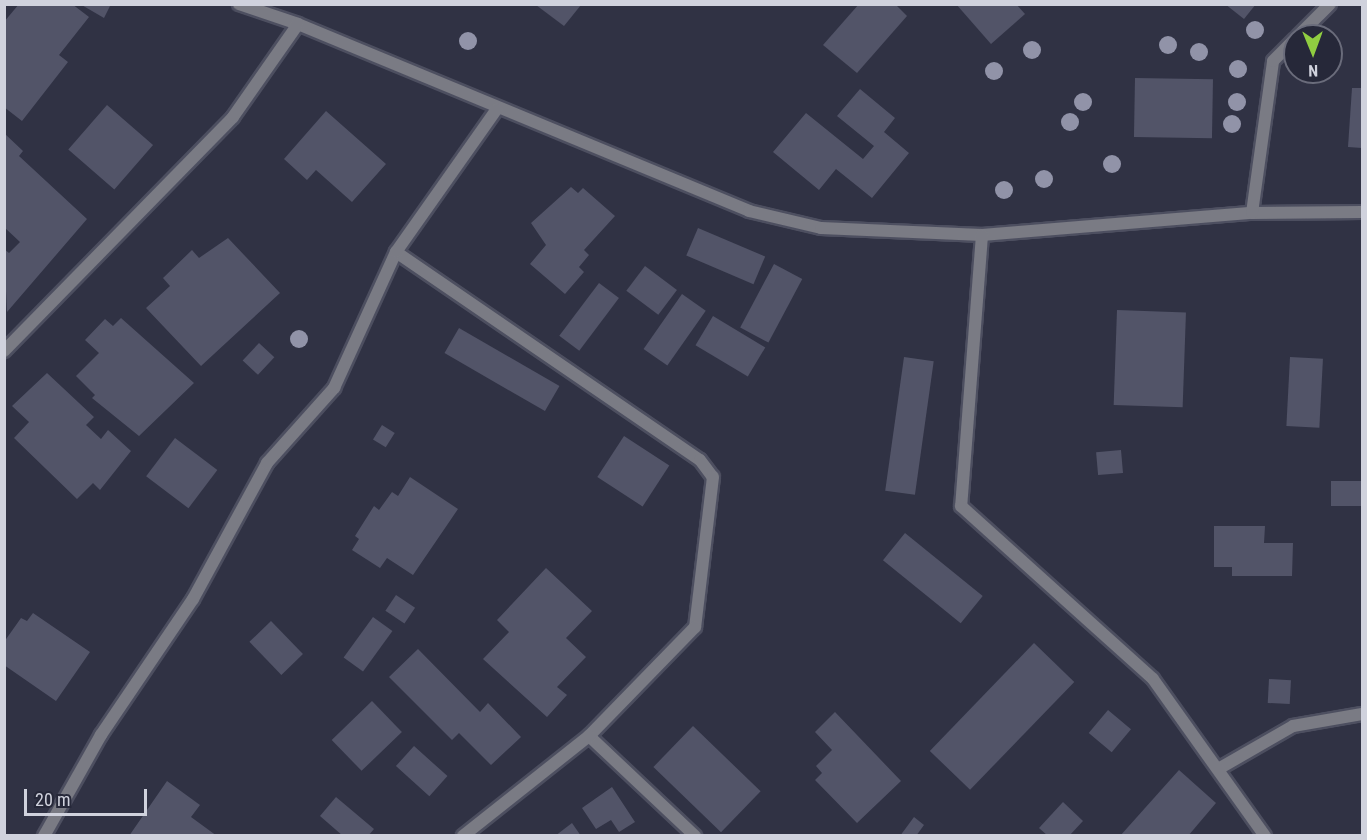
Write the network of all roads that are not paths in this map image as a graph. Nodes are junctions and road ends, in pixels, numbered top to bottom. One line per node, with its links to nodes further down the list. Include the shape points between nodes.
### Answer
1 (239, 4): 3 (street)
2 (1330, 4): 4 (street)
3 (298, 24): 6 (street); 11 (street, via 233,117)
4 (1311, 24)
5 (1283, 51): 8 (street, via 1273,61)
6 (496, 110): 9 (street, via 749,211 821,228); 10 (street)
7 (1362, 212): 8 (street)
8 (1252, 213): 9 (street)
9 (982, 234): 14 (street, via 961,506 1153,679)
10 (396, 252): 13 (street, via 700,460 713,477 695,627); 15 (street, via 334,388 267,463 193,599 100,735)
11 (4, 351)
12 (1362, 714): 14 (street, via 1293,726)
13 (589, 736): 16 (street); 17 (street)
14 (1220, 768): 18 (street)
15 (44, 836)
16 (463, 836)
17 (695, 836)
18 (1265, 836)

